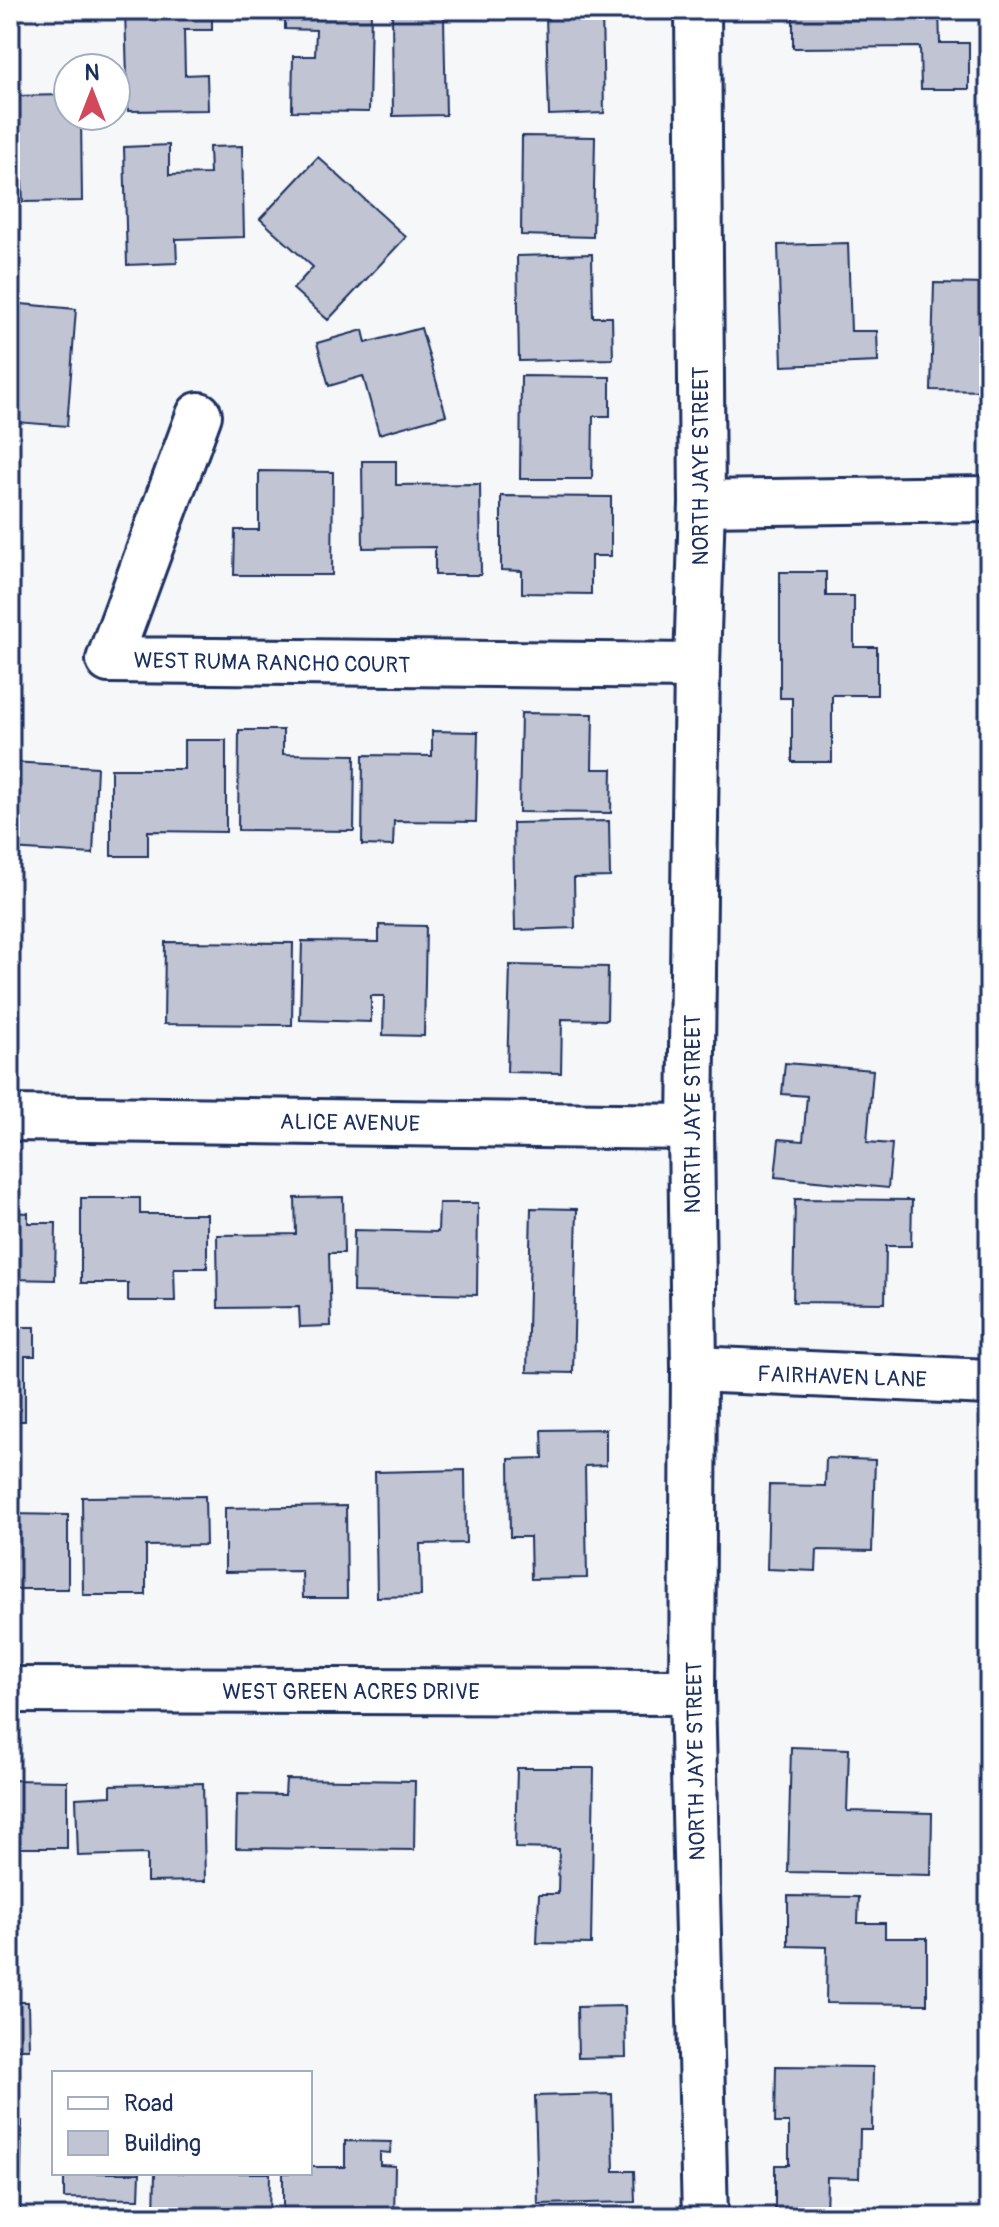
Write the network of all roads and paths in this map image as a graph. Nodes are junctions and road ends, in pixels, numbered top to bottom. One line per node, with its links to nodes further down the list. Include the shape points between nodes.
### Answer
1 (698, 10): 4 (street, NORTH JAYE STREET)
2 (199, 415): 5 (street, WEST RUMA RANCHO COURT, via 109,660)
3 (989, 499): 4 (street)
4 (702, 503): 5 (street, NORTH JAYE STREET)
5 (697, 666): 7 (street, NORTH JAYE STREET)
6 (10, 1118): 7 (street, ALICE AVENUE)
7 (691, 1127): 8 (street, NORTH JAYE STREET)
8 (694, 1369): 9 (street, FAIRHAVEN LANE); 11 (street, NORTH JAYE STREET)
9 (989, 1382)
10 (10, 1690): 11 (street, WEST GREEN ACRES DRIVE)
11 (692, 1692): 12 (street, NORTH JAYE STREET)
12 (705, 2217)

